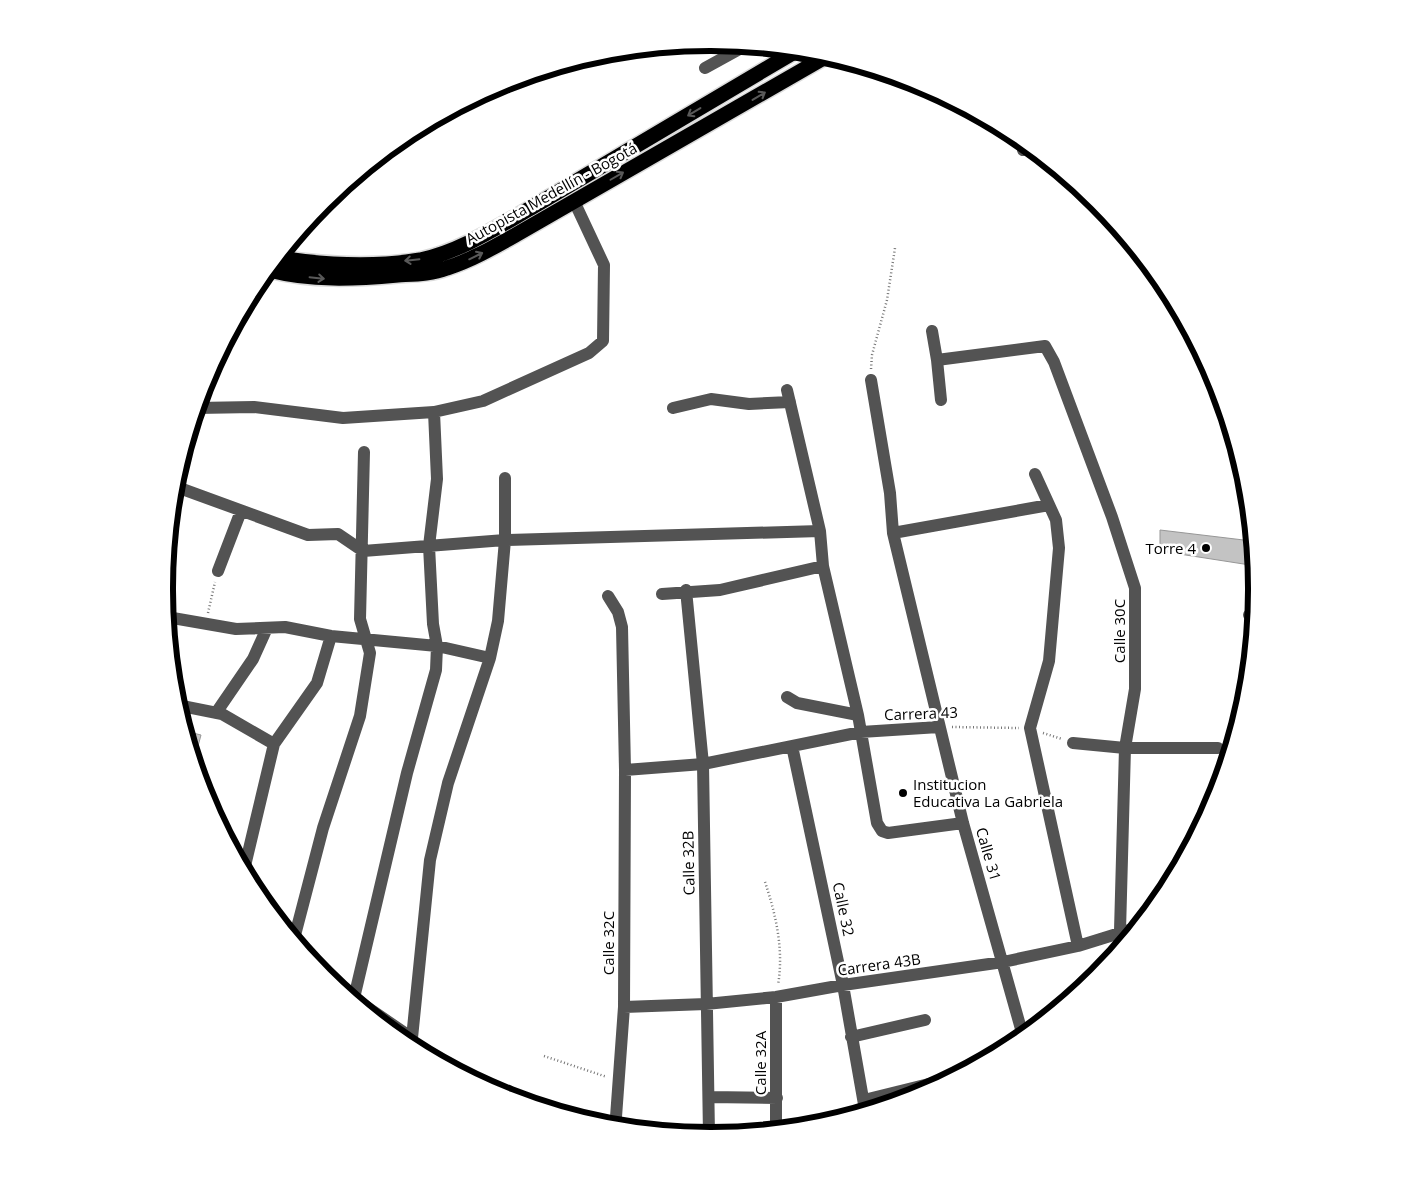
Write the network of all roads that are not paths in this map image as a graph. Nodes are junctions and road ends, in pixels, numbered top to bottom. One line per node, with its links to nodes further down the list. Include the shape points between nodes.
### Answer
1 (735, 52): 4 (street)
2 (786, 57): 6 (highway, Autopista Medellín - Bogotá, one-way to 6, via 488,233 456,248 420,260 381,263 346,265)
3 (816, 62): 5 (highway, Autopista Medellín - Bogotá, one-way to 3)
4 (705, 68)
5 (574, 201): 7 (highway, Autopista Medellín - Bogotá, one-way to 5, via 343,280 432,272 475,257); 14 (street, via 604,265 603,341 588,353 483,401)
6 (286, 259)
7 (277, 272)
8 (932, 331): 9 (street)
9 (937, 360): 11 (street); 46 (street, Calle 30C, via 1045,346 1054,362 1135,588 1135,690)
10 (871, 380): 22 (street, Calle 31, via 890,493)
11 (941, 400)
12 (204, 408): 14 (street, via 254,407 343,418)
13 (673, 408): 21 (street, via 711,399 749,404 789,396)
14 (434, 412): 24 (street, via 437,479)
15 (364, 452): 25 (street)
16 (1035, 474): 19 (street)
17 (505, 478): 23 (street)
18 (182, 489): 20 (street)
19 (1049, 505): 22 (street); 55 (street, via 1056,520 1059,548 1049,661 1030,728)
20 (241, 510): 25 (street, via 308,535 338,534); 27 (street)
21 (820, 531): 23 (street); 26 (street)
22 (893, 534): 41 (street, Calle 31)
23 (505, 540): 24 (street); 36 (street, via 498,621)
24 (430, 546): 25 (street); 35 (street, via 433,624)
25 (363, 551): 34 (street, via 360,619)
26 (823, 566): 28 (street, via 720,590); 40 (street)
27 (218, 571)
28 (686, 590): 29 (street); 48 (street, Calle 32B)
29 (662, 594)
30 (608, 596): 49 (street, Calle 32C, via 618,612 622,627)
31 (174, 619): 32 (street, via 205,626)
32 (267, 628): 33 (street, via 285,626); 39 (street, via 253,659)
33 (330, 636): 34 (street); 44 (street, via 317,683)
34 (364, 638): 35 (street); 53 (street, via 370,653 360,716 323,828)
35 (438, 646): 36 (street); 58 (street, via 436,670 407,773)
36 (490, 658): 64 (street, via 448,783 430,860)
37 (787, 697): 40 (street, via 797,703)
38 (186, 707): 39 (street)
39 (216, 713): 44 (street)
40 (858, 715): 42 (street)
41 (939, 727): 42 (street, Carrera 43); 50 (street, Calle 31)
42 (861, 732): 45 (street, Carrera 43); 50 (street, via 882,831 888,833)
43 (1073, 743): 46 (street)
44 (274, 744): 51 (street)
45 (792, 746): 48 (street, Carrera 43); 57 (street, Calle 32)
46 (1125, 748): 47 (street); 54 (street, Calle 30C)
47 (1218, 748)
48 (703, 764): 49 (street, Carrera 43); 60 (street, Calle 32B)
49 (625, 770): 61 (street, Calle 32C)
50 (963, 823): 56 (street, Calle 31)
51 (246, 860)
52 (1126, 930): 54 (street, Carrera 43B)
53 (296, 931)
54 (1120, 931): 55 (street, Carrera 43B)
55 (1078, 946): 56 (street, Carrera 43B)
56 (1003, 962): 57 (street, Carrera 43B); 63 (street, Calle 31)
57 (843, 985): 59 (street, Carrera 43B); 65 (street, Calle 32)
58 (355, 992)
59 (776, 997): 60 (street, Carrera 43B); 67 (street, Calle 32A)
60 (706, 1004): 61 (street, Carrera 43B); 66 (street, Calle 32B)
61 (624, 1007): 69 (street, Calle 32C)
62 (925, 1020): 65 (street)
63 (1021, 1028)
64 (411, 1035)
65 (851, 1037): 68 (street, Calle 32)
66 (709, 1097): 67 (street); 71 (street, Calle 32B)
67 (777, 1098): 70 (street, Calle 32A)
68 (865, 1104)
69 (616, 1117)
70 (776, 1123)
71 (709, 1127)

